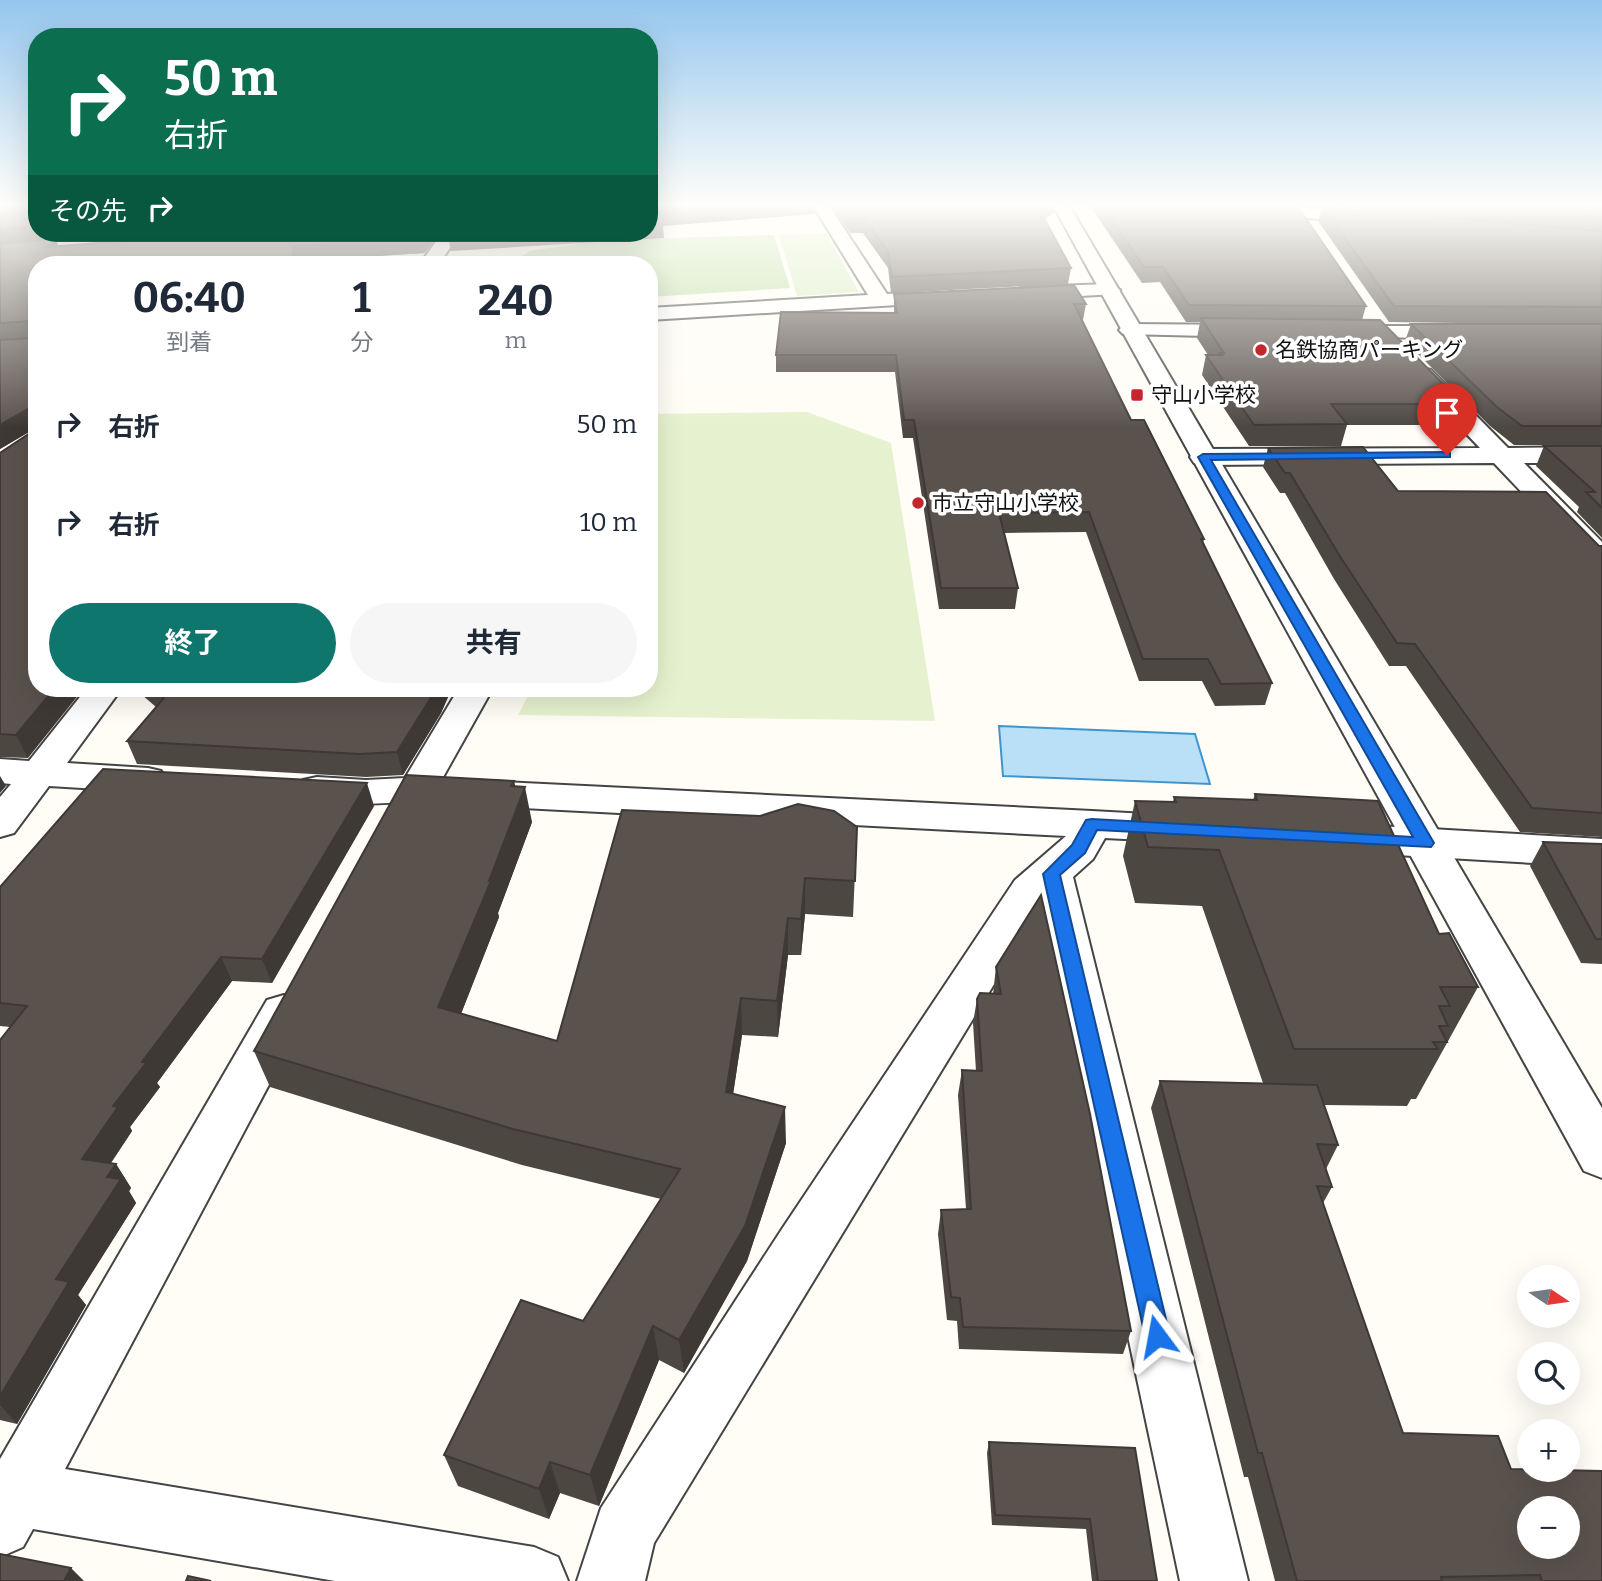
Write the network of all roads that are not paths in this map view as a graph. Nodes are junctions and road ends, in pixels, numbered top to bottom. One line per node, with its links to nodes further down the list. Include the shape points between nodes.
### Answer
1 (869, 281): 6 (street)
2 (1105, 281): 3 (street)
3 (1110, 290): 4 (street); 9 (street)
4 (1003, 294)
5 (963, 296): 6 (street)
6 (881, 300): 8 (street)
7 (1367, 310): 12 (street)
8 (658, 313)
9 (1130, 330): 10 (street); 16 (street)
10 (1270, 331)
11 (1312, 331): 12 (street)
12 (1382, 332): 13 (street); 14 (street)
13 (1478, 332)
14 (1500, 455): 15 (street); 16 (street); 17 (street)
15 (1602, 455)
16 (1203, 457): 30 (street)
17 (1602, 559)
18 (98, 697): 21 (street)
19 (471, 697): 24 (street)
20 (0, 771): 21 (street)
21 (38, 774): 22 (street); 25 (street)
22 (189, 782)
23 (284, 788): 24 (street)
24 (411, 790): 26 (street); 29 (street)
25 (0, 824)
26 (1092, 824): 27 (street); 32 (street, via 1079,849)
27 (1214, 831)
28 (1310, 836): 30 (street)
29 (379, 840)
30 (1425, 843): 31 (street); 34 (street)
31 (1602, 853)
32 (1051, 874): 37 (street, via 1030,891 631,1519); 38 (street)
33 (306, 973): 35 (street)
34 (1602, 1155)
35 (6, 1502): 36 (street)
36 (534, 1581)
37 (611, 1581)
38 (1214, 1581)

